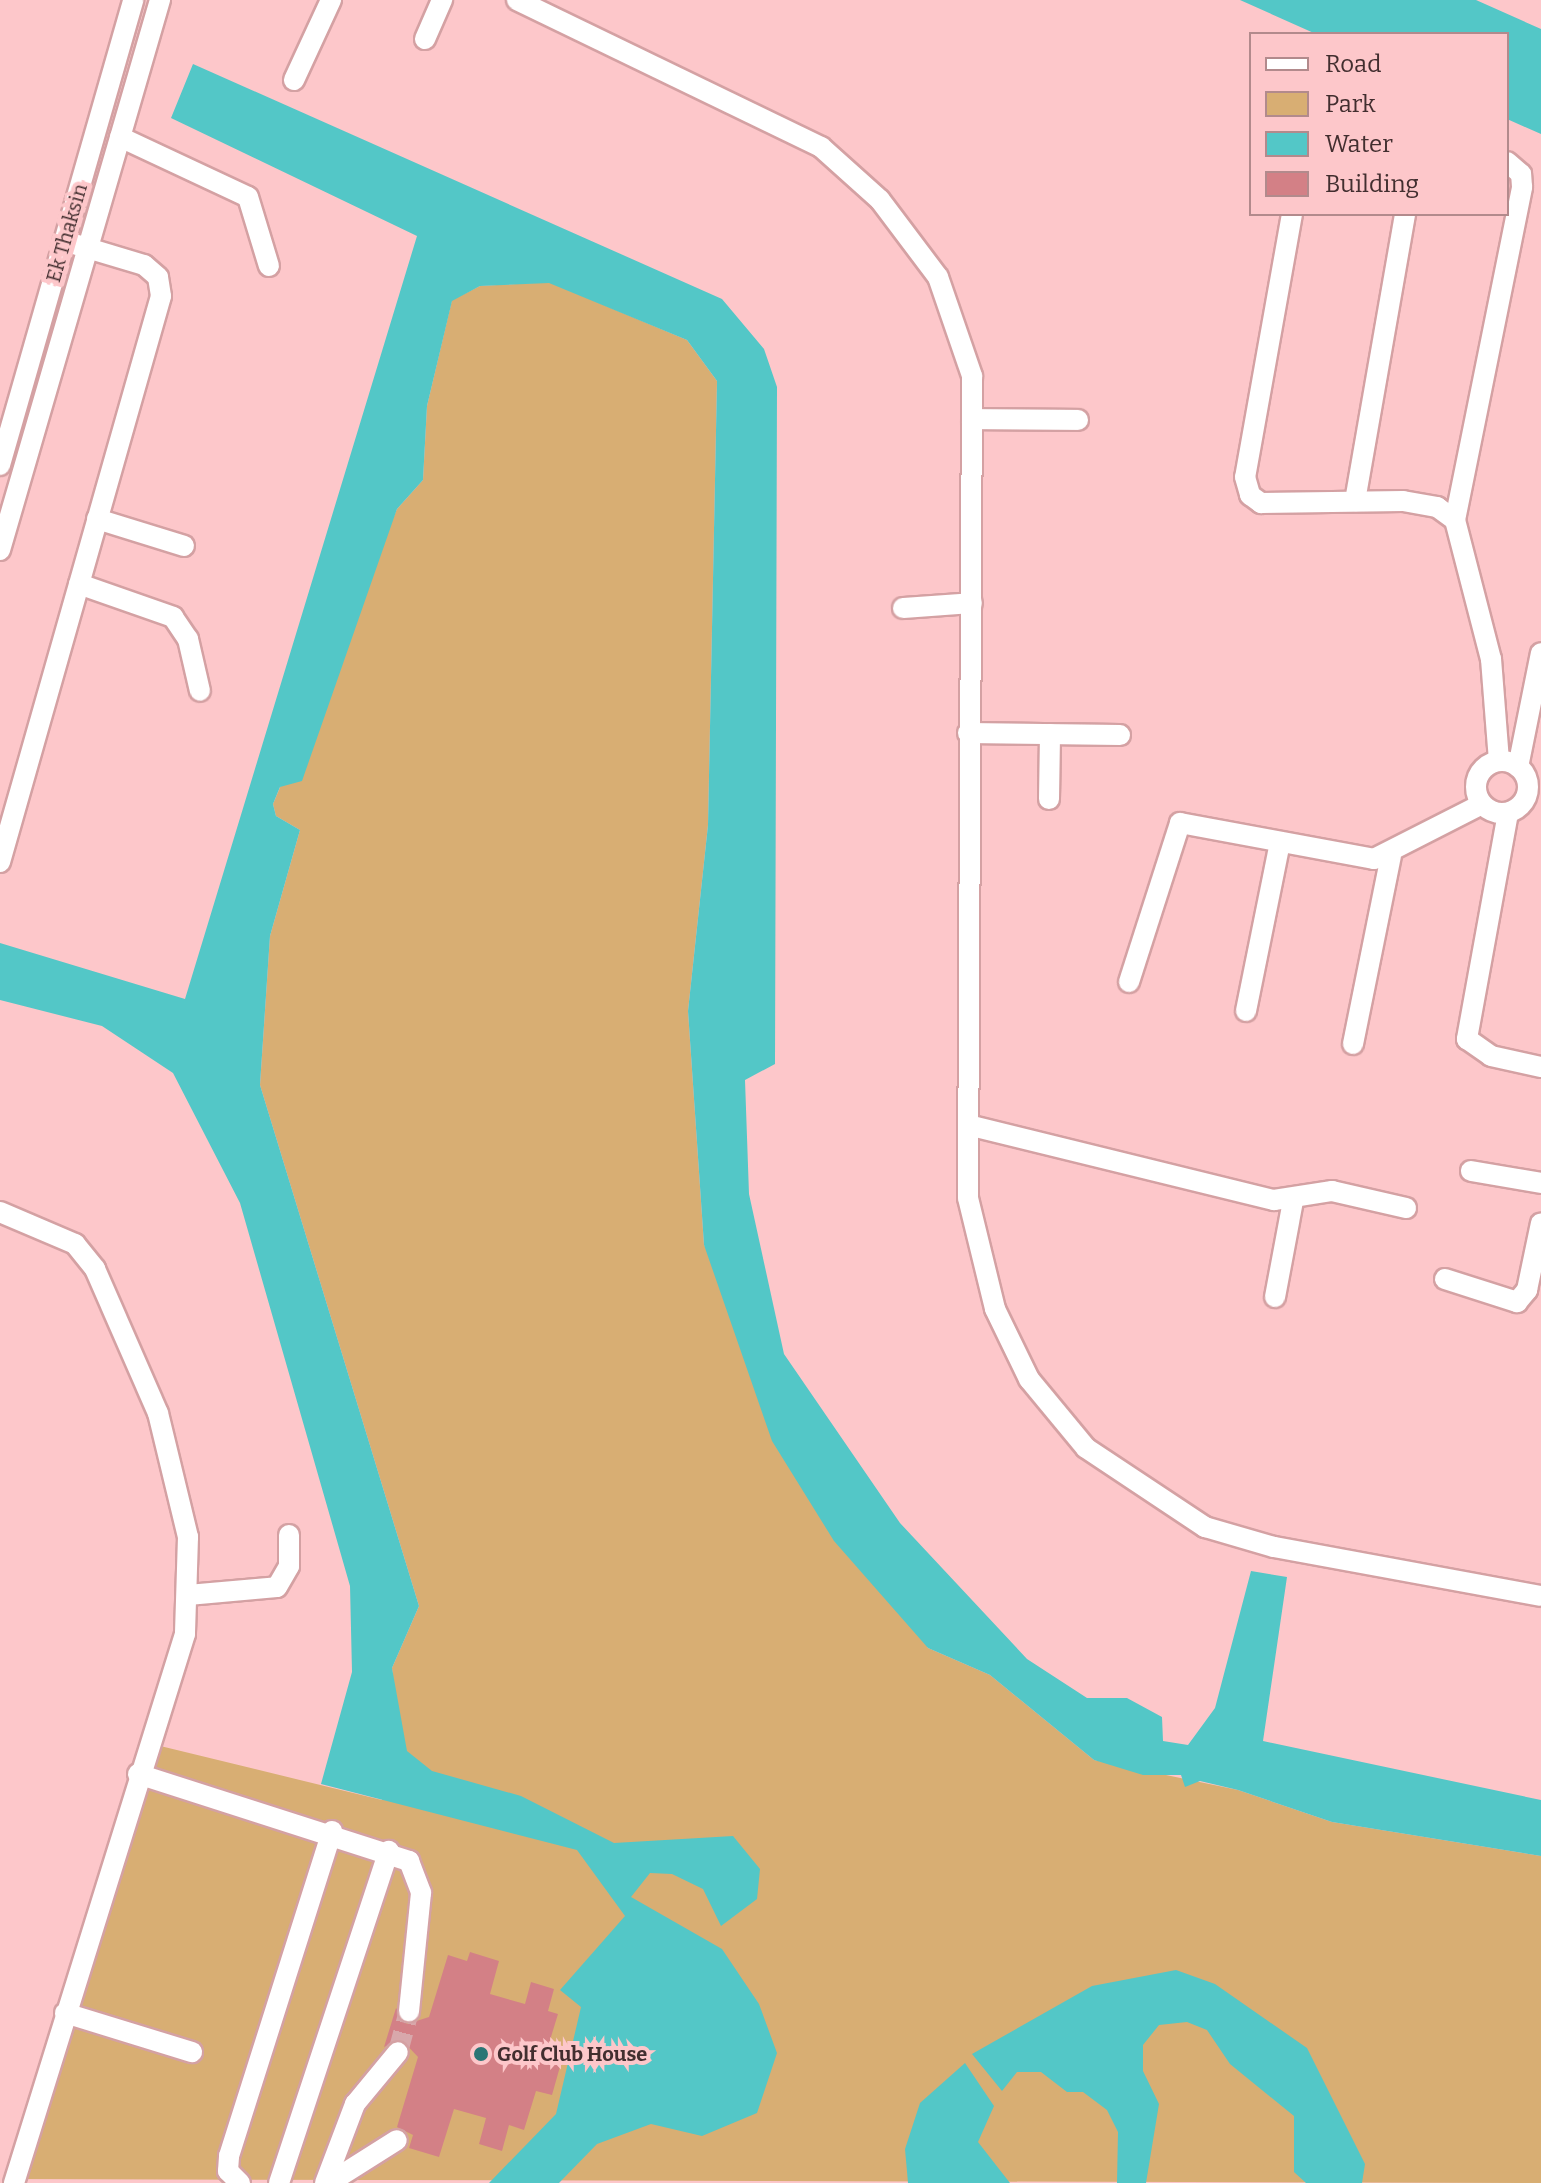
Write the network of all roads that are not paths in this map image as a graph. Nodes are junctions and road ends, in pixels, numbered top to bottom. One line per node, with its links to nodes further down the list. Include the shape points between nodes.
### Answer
1 (133, 0): 12 (street, Ek Thaksin)
2 (160, 0): 8 (street)
3 (331, 0): 7 (street)
4 (442, 0): 6 (street)
5 (517, 0): 15 (street, via 821,147 880,200 938,277 972,376)
6 (425, 39)
7 (294, 80)
8 (120, 137): 13 (street); 14 (street, via 248,197)
9 (1509, 164): 21 (street, via 1521,174 1522,187)
10 (1292, 216): 19 (street, via 1245,477 1261,503)
11 (1405, 216): 19 (street)
12 (64, 241): 13 (street); 17 (street, Ek Thaksin)
13 (87, 247): 20 (street, via 144,265 158,277 161,296); 23 (street)
14 (269, 266)
15 (972, 419): 16 (street); 25 (street)
16 (1078, 420)
17 (3, 443): 18 (street, Ek Thaksin)
18 (0, 465)
19 (1355, 501): 21 (street, via 1437,507)
20 (97, 519): 22 (street); 24 (street)
21 (1455, 520): 32 (street, via 1491,659)
22 (184, 546)
23 (0, 550)
24 (79, 584): 28 (street, via 173,617 188,639); 37 (street)
25 (972, 603): 26 (street); 29 (street)
26 (903, 608)
27 (1541, 653): 32 (street)
28 (200, 691)
29 (968, 733): 30 (street); 45 (street)
30 (1050, 734): 31 (street); 34 (street)
31 (1120, 735)
32 (1509, 764): 33 (street); 35 (street, via 1478,778)
33 (1534, 795): 36 (street)
34 (1049, 799)
35 (1482, 804): 36 (street); 39 (street)
36 (1508, 813): 44 (street, via 1467,1039 1491,1056)
37 (6, 819): 40 (street)
38 (1280, 843): 39 (street); 41 (street, via 1190,823 1175,827); 42 (street)
39 (1391, 856): 43 (street)
40 (0, 862)
41 (1129, 982)
42 (1246, 1011)
43 (1353, 1044)
44 (1541, 1067)
45 (968, 1125): 48 (street); 56 (street, via 968,1198 995,1309 1029,1379 1086,1448 1183,1516 1235,1537)
46 (1471, 1171): 47 (street)
47 (1541, 1183)
48 (1293, 1201): 49 (street, via 1332,1191); 53 (street)
49 (1406, 1208)
50 (0, 1212): 55 (street, via 75,1244 126,1333 173,1470 188,1537)
51 (1541, 1223): 52 (street, via 1527,1290 1517,1302)
52 (1445, 1279)
53 (1275, 1297)
54 (289, 1535): 55 (street, via 289,1566 277,1587)
55 (188, 1595): 57 (street, via 185,1634)
56 (1541, 1596)
57 (138, 1774): 58 (street); 61 (street)
58 (332, 1831): 59 (street); 66 (street, via 229,2156 228,2171)
59 (389, 1851): 60 (street, via 409,1861 420,1879); 67 (street)
60 (409, 2011)
61 (65, 2013): 62 (street); 65 (street)
62 (192, 2052)
63 (398, 2052): 68 (street, via 355,2104)
64 (397, 2140): 68 (street)
65 (14, 2183)
66 (240, 2183)
67 (279, 2183)
68 (327, 2183)

